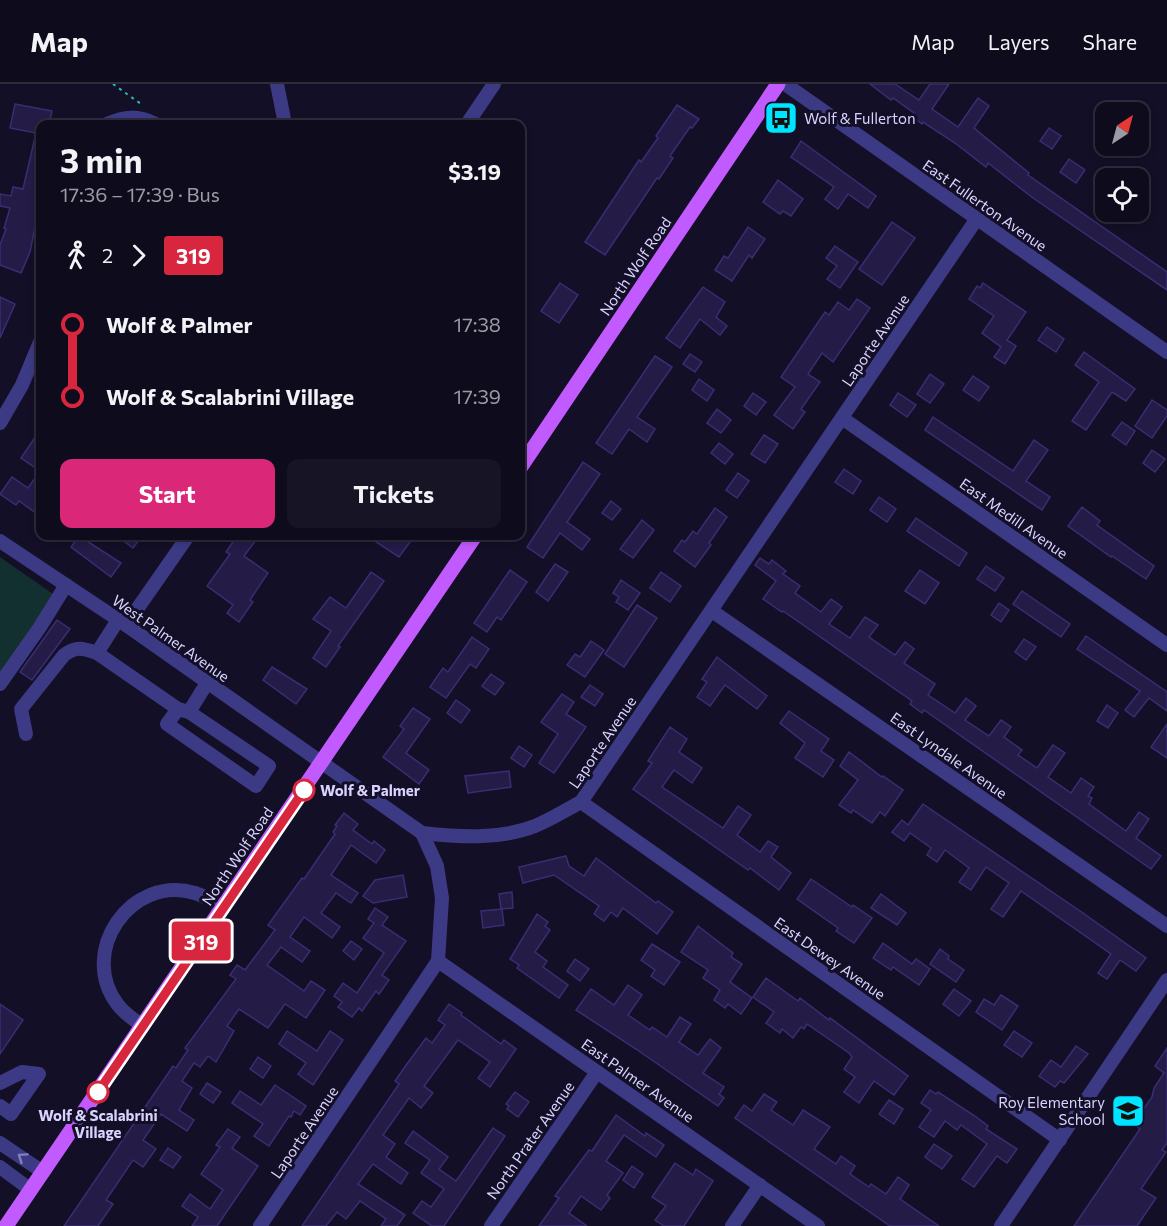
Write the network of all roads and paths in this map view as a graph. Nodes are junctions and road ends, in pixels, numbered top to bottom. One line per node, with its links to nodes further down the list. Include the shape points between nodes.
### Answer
1 (113, 84): 6 (path)
2 (277, 84): 9 (street)
3 (494, 84): 10 (street)
4 (778, 84): 16 (main road, North Wolf Road)
5 (785, 84): 11 (street, East Fullerton Avenue)
6 (145, 106)
7 (118, 120): 8 (street)
8 (146, 120)
9 (284, 120)
10 (470, 120)
11 (976, 220): 13 (street, East Fullerton Avenue); 14 (street, Laporte Avenue)
12 (36, 352): 15 (street)
13 (1167, 352)
14 (842, 418): 21 (street, Laporte Avenue); 23 (street, East Medill Avenue)
15 (0, 423)
16 (525, 461)
17 (185, 540): 22 (street)
18 (472, 540): 29 (main road, North Wolf Road)
19 (0, 541): 20 (street, West Palmer Avenue)
20 (66, 585): 22 (street, West Palmer Avenue); 26 (street)
21 (712, 611): 30 (street, Laporte Avenue); 33 (street, East Lyndale Avenue)
22 (122, 622): 24 (street); 25 (street, West Palmer Avenue)
23 (1167, 645)
24 (97, 653): 27 (street); 28 (street, via 82,647 64,655 21,709)
25 (207, 683): 27 (street); 29 (street, West Palmer Avenue)
26 (0, 684)
27 (183, 711): 27 (street, via 268,766 256,786 167,724)
28 (26, 734)
29 (321, 764): 31 (street); 32 (main road, North Wolf Road)
30 (581, 802): 31 (street, Laporte Avenue, via 534,826 496,834 458,837); 40 (street, East Dewey Avenue)
31 (422, 833): 34 (street, via 437,866 442,898)
32 (223, 909): 36 (main road, North Wolf Road); 36 (street, via 194,892 169,890 145,897 116,921 106,944 106,981 117,1004)
33 (1167, 926)
34 (438, 961): 37 (street, East Palmer Avenue); 47 (street, Laporte Avenue)
35 (1167, 980): 40 (street)
36 (142, 1026): 43 (main road, North Wolf Road)
37 (597, 1072): 44 (street, East Palmer Avenue); 48 (street, North Prater Avenue)
38 (0, 1083): 39 (street, via 22,1072 39,1074 12,1114)
39 (0, 1106)
40 (1060, 1140): 51 (street)
41 (0, 1143): 43 (street, one-way to 41)
42 (0, 1167): 45 (street)
43 (43, 1172): 45 (main road, North Wolf Road)
44 (760, 1185): 49 (street); 50 (street, East Palmer Avenue)
45 (31, 1190): 46 (main road, North Wolf Road)
46 (6, 1226)
47 (260, 1226)
48 (491, 1226)
49 (732, 1226)
50 (818, 1226)
51 (1001, 1226)

